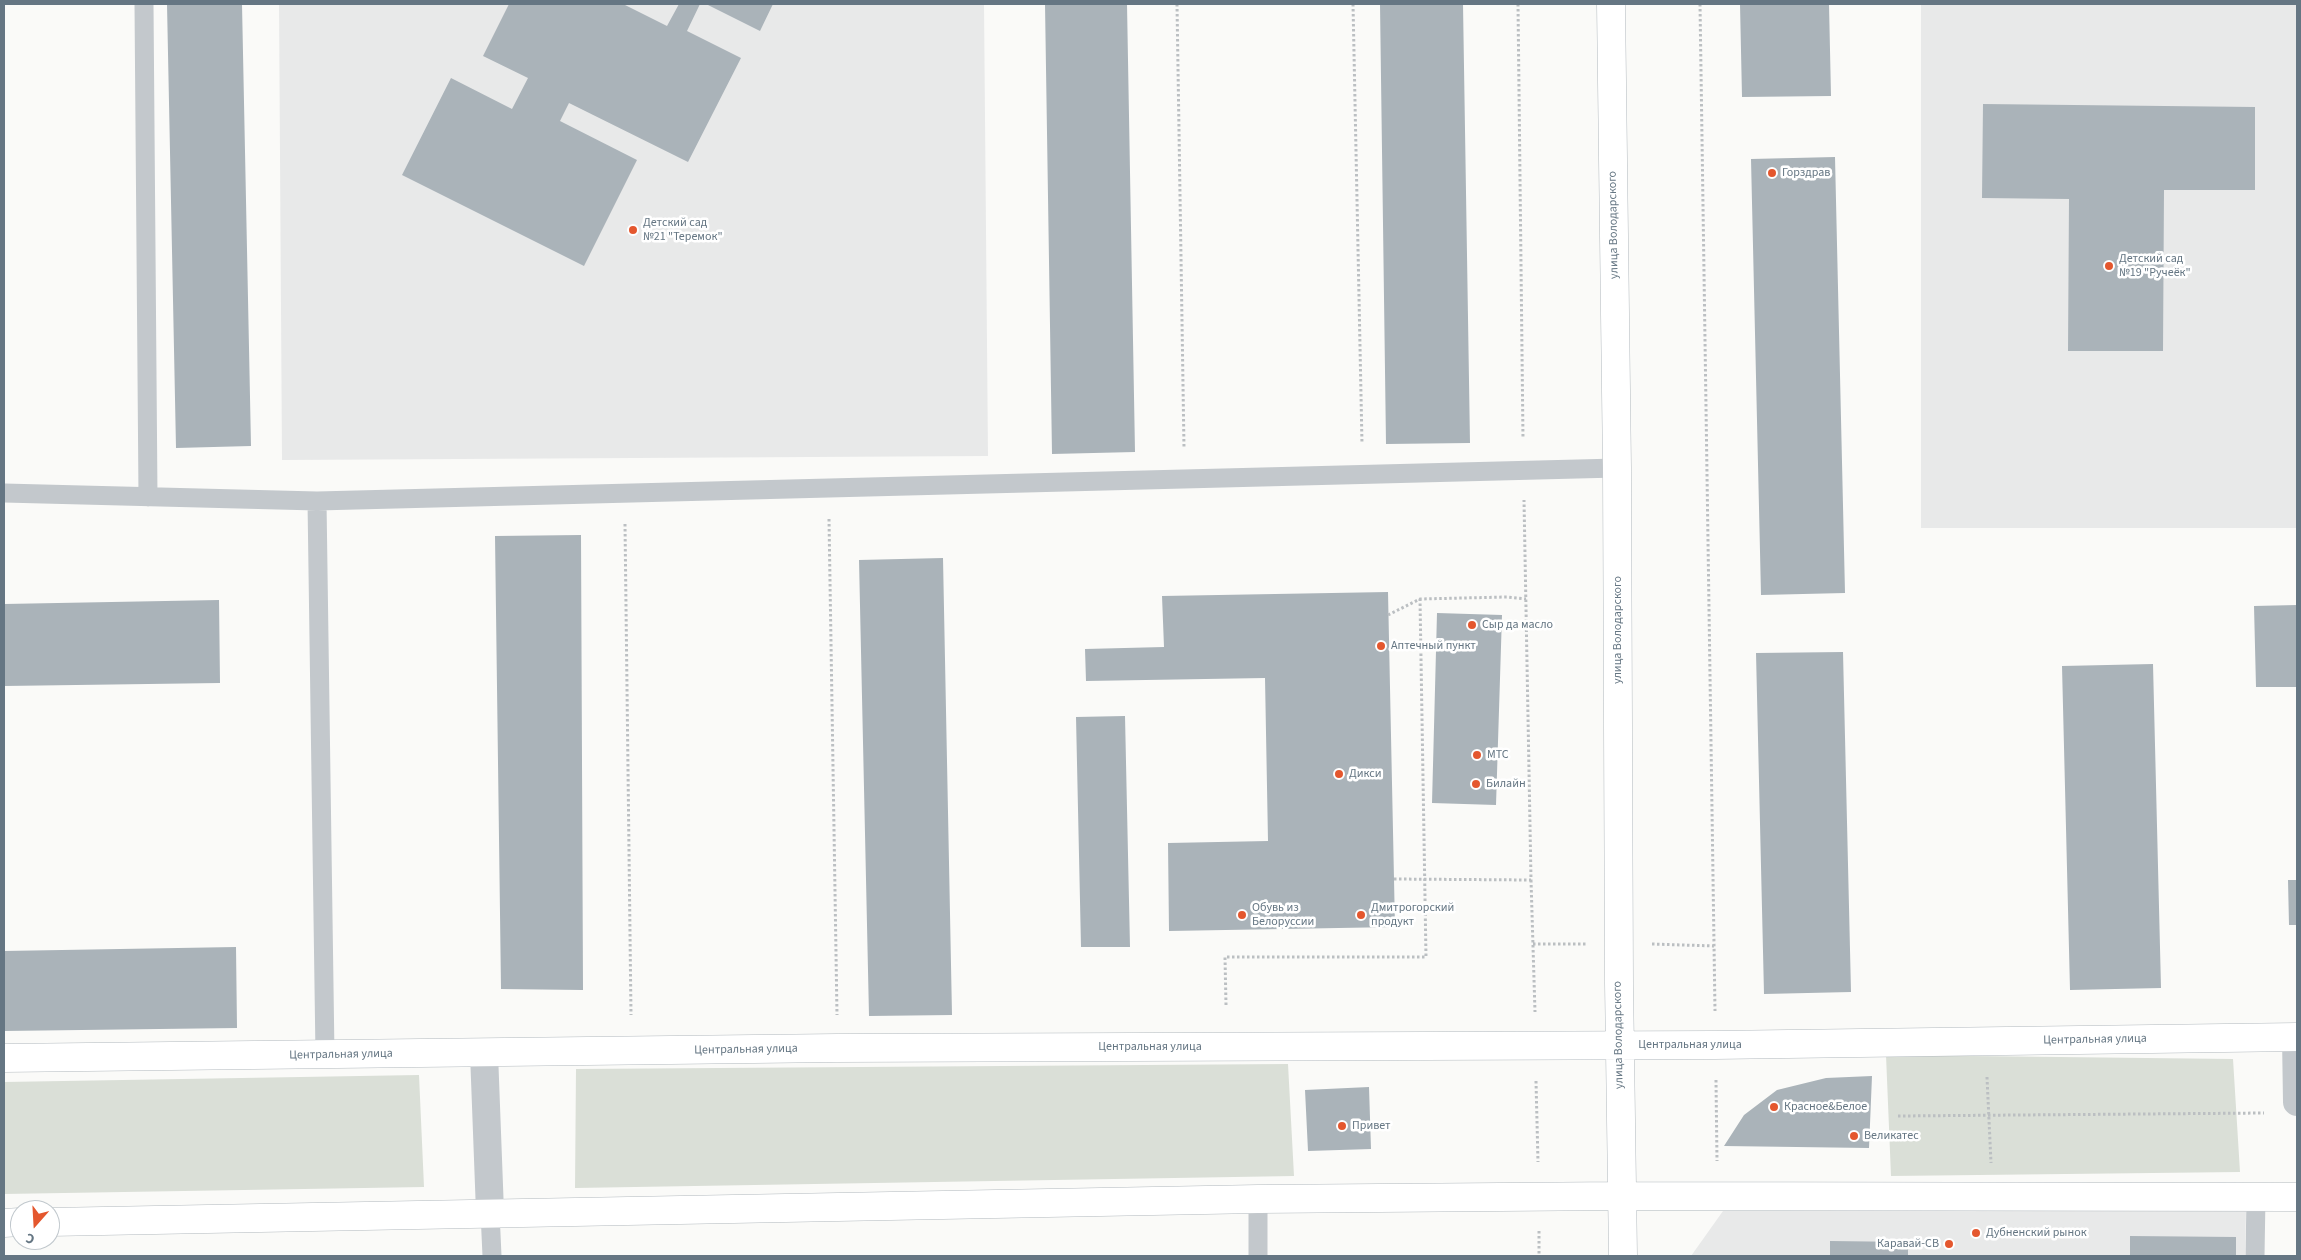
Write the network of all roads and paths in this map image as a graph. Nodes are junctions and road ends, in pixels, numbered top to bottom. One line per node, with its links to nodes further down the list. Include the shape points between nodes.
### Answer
1 (144, 4): 14 (lane)
2 (1177, 4): 10 (path)
3 (1353, 4): 9 (path)
4 (1518, 4): 8 (path)
5 (1611, 4): 7 (street, улица Володарского)
6 (1700, 4): 25 (path)
7 (1617, 468): 8 (lane); 24 (street, улица Володарского)
8 (1524, 471): 9 (lane); 17 (path)
9 (1362, 475): 10 (lane)
10 (1184, 479): 11 (lane)
11 (828, 488): 13 (lane); 26 (path)
12 (4, 492): 14 (lane)
13 (625, 493): 15 (lane); 28 (path)
14 (148, 497): 15 (lane)
15 (317, 501): 29 (lane)
16 (1420, 599): 17 (path); 18 (path); 20 (path)
17 (1526, 599): 20 (path, via 1531,880)
18 (1388, 615)
19 (1394, 879): 20 (path)
20 (1425, 879): 21 (path, via 1426,957 1225,957)
21 (1226, 1005)
22 (2297, 1038): 23 (street, Центральная улица); 31 (street)
23 (1985, 1041): 25 (street, Центральная улица); 33 (path)
24 (1620, 1045): 25 (street, Центральная улица); 26 (street, Центральная улица); 35 (street, улица Володарского)
25 (1715, 1045): 37 (path)
26 (837, 1048): 28 (street, Центральная улица)
27 (484, 1052): 28 (street, Центральная улица); 29 (street, Центральная улица); 41 (street)
28 (632, 1052)
29 (325, 1055): 30 (street, Центральная улица)
30 (4, 1058)
31 (2297, 1102)
32 (2268, 1113): 33 (path)
33 (1990, 1115): 34 (path); 36 (path)
34 (1898, 1116)
35 (1621, 1196): 37 (street); 40 (street); 45 (street, улица Володарского)
36 (1993, 1196): 37 (street); 38 (street)
37 (1717, 1197)
38 (2256, 1197): 39 (street); 46 (lane)
39 (2297, 1197)
40 (1258, 1199): 41 (street); 44 (lane)
41 (490, 1212): 42 (street); 43 (lane)
42 (60, 1222)
43 (492, 1256)
44 (1258, 1256)
45 (1623, 1256)
46 (2255, 1256)

